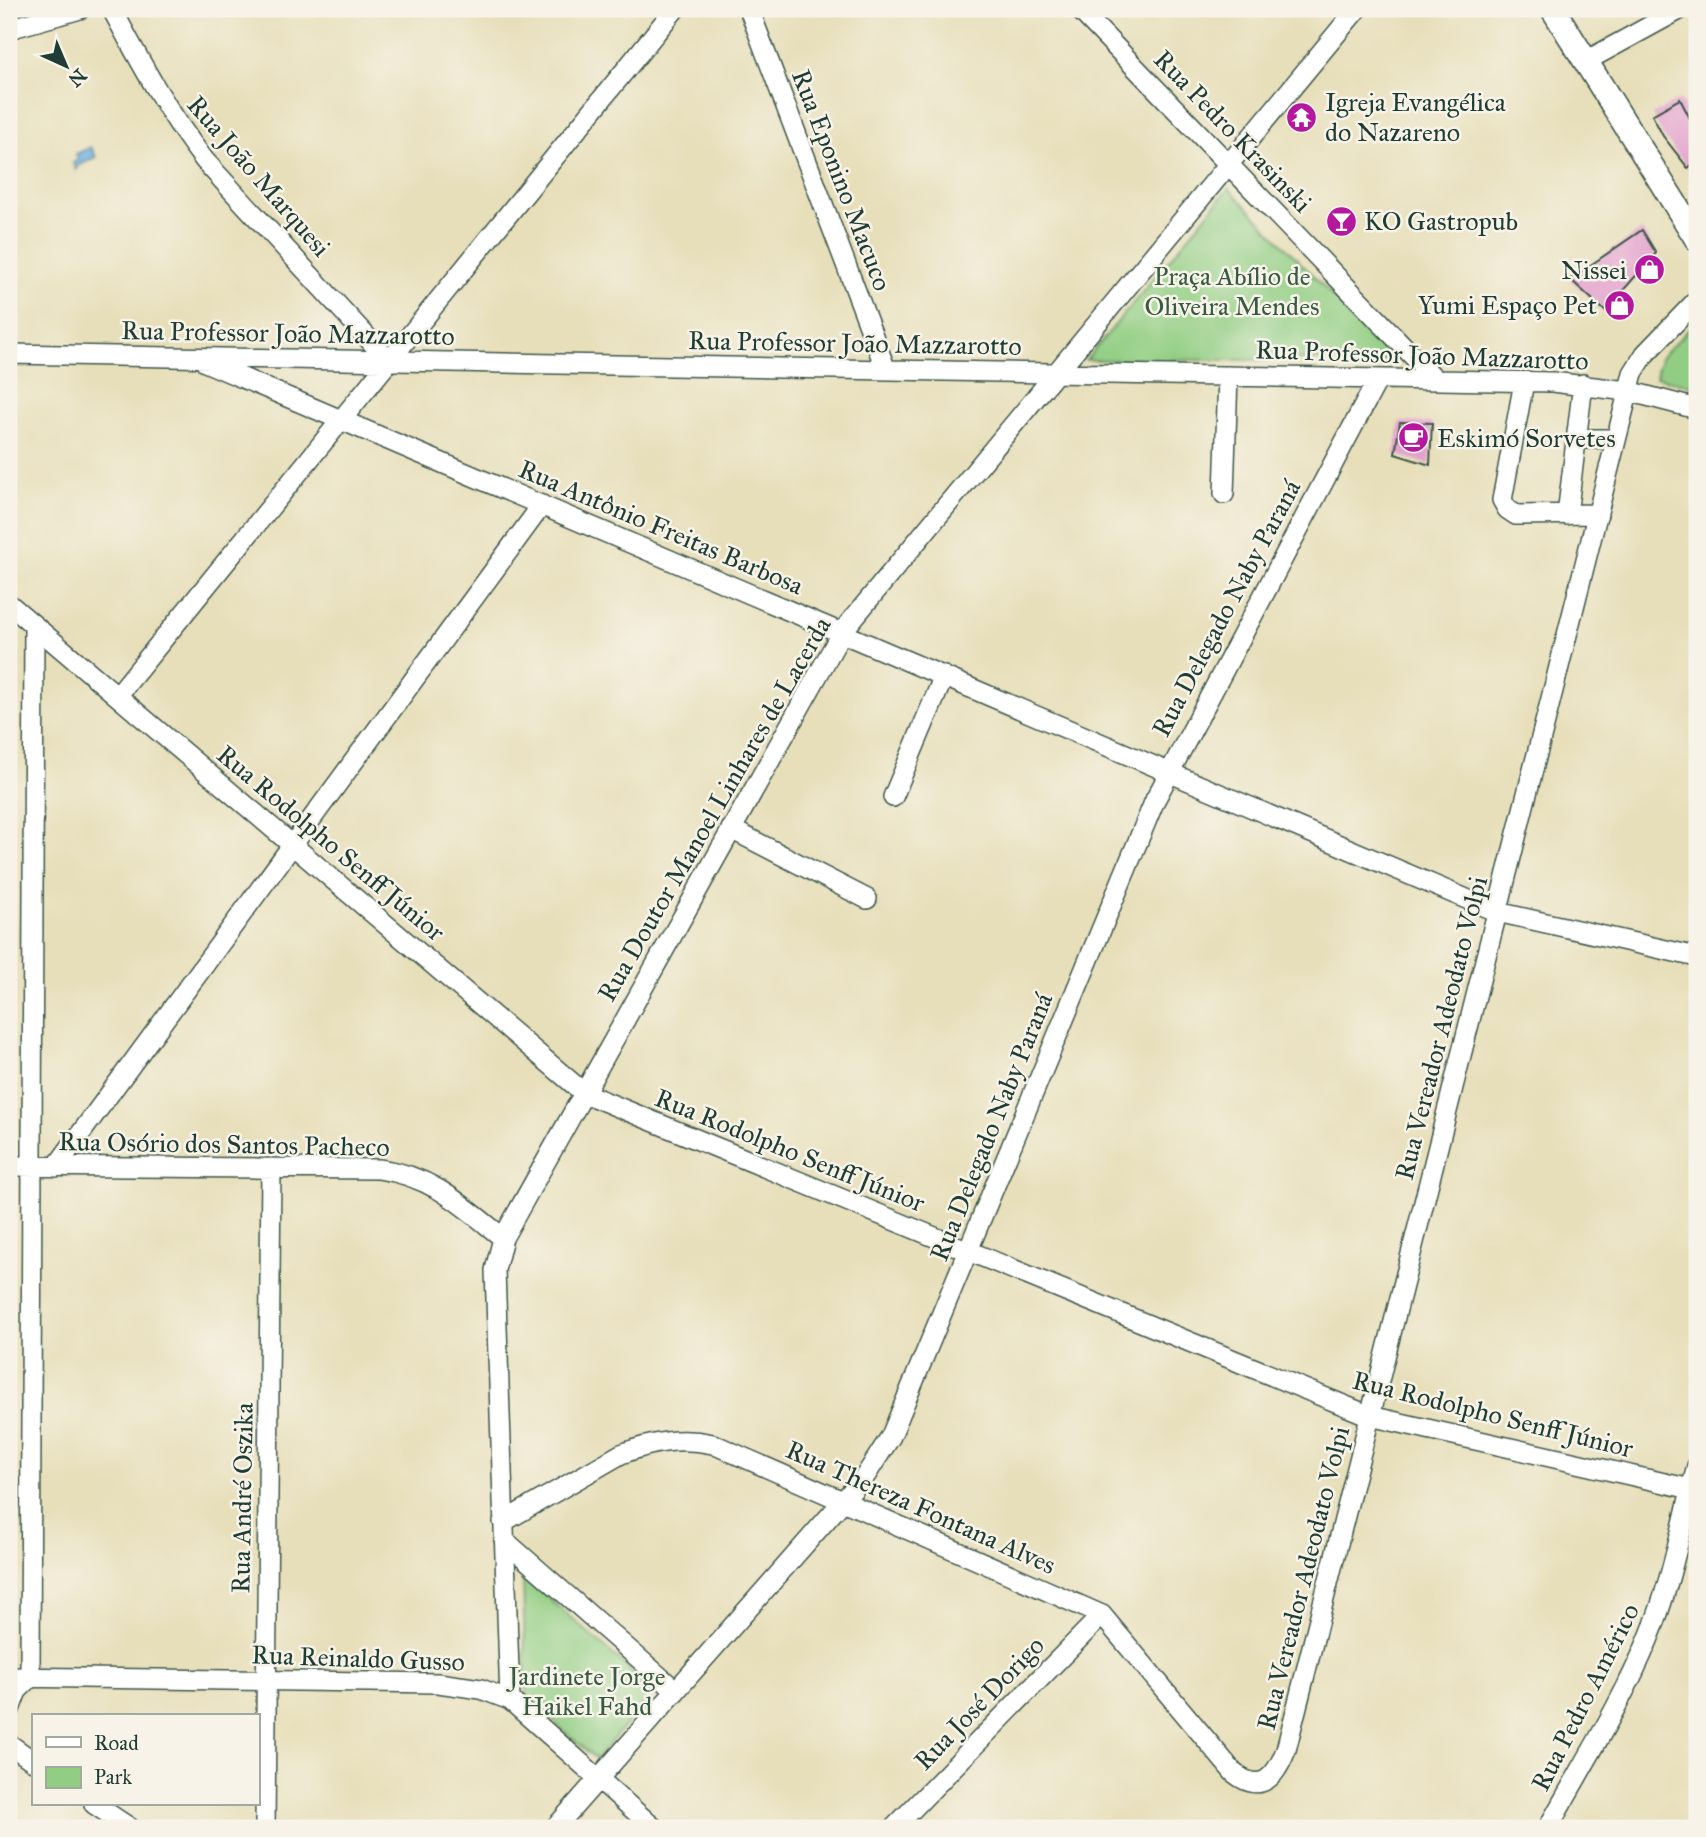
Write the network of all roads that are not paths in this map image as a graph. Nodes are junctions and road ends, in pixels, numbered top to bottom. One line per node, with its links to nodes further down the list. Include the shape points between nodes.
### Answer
1 (80, 9): 9 (street)
2 (112, 9): 16 (street, Rua João Marquesi, via 177,125 205,161)
3 (675, 9): 16 (street)
4 (749, 9): 17 (street, Rua Eponino Macuco)
5 (1079, 9): 11 (street, Rua Pedro Krasinski)
6 (1357, 9): 11 (street, Rua Doutor Manoel Linhares de Lacerda)
7 (1553, 9): 10 (main road)
8 (1681, 9): 10 (street)
9 (9, 29)
10 (1586, 61): 12 (main road)
11 (1228, 164): 18 (street, Rua Doutor Manoel Linhares de Lacerda); 21 (street, Rua Pedro Krasinski)
12 (1697, 239)
13 (1697, 300): 24 (street, Rua Vereador Adeodato Volpi, via 1637,364)
14 (9, 354): 15 (street, Rua Professor João Mazzarotto)
15 (194, 357): 16 (street, Rua Professor João Mazzarotto); 26 (street, Rua Antônio Freitas Barbosa)
16 (389, 361): 17 (street, Rua Professor João Mazzarotto); 26 (street)
17 (886, 370): 18 (street, Rua Professor João Mazzarotto)
18 (1058, 373): 19 (street, Rua Professor João Mazzarotto); 35 (street, Rua Doutor Manoel Linhares de Lacerda)
19 (1228, 376): 20 (street, Rua Professor João Mazzarotto); 29 (street)
20 (1378, 379): 21 (street, Rua Professor João Mazzarotto); 38 (street, Rua Delegado Naby Paraná)
21 (1436, 380): 22 (street, Rua Professor João Mazzarotto)
22 (1524, 382): 23 (street, Rua Professor João Mazzarotto); 31 (street, via 1502,500 1516,515)
23 (1583, 384): 24 (street, Rua Professor João Mazzarotto); 27 (street)
24 (1628, 391): 25 (street, Rua Professor João Mazzarotto); 28 (street, Rua Vereador Adeodato Volpi)
25 (1697, 409)
26 (341, 419): 30 (street, Rua Antônio Freitas Barbosa); 37 (street)
27 (1577, 439): 28 (street); 31 (street)
28 (1616, 439): 32 (street, Rua Vereador Adeodato Volpi)
29 (1224, 494)
30 (542, 505): 35 (street, Rua Antônio Freitas Barbosa); 41 (street)
31 (1567, 514): 32 (street)
32 (1598, 514): 43 (street, Rua Vereador Adeodato Volpi)
33 (9, 604): 34 (street, Rua Rodolpho Senff Júnior)
34 (34, 625): 37 (street, Rua Rodolpho Senff Júnior); 47 (street)
35 (842, 632): 36 (street, Rua Antônio Freitas Barbosa); 40 (street, Rua Doutor Manoel Linhares de Lacerda)
36 (944, 676): 38 (street, Rua Antônio Freitas Barbosa); 39 (street)
37 (117, 696): 41 (street, Rua Rodolpho Senff Júnior)
38 (1169, 772): 43 (street, Rua Antônio Freitas Barbosa); 51 (street, Rua Delegado Naby Paraná)
39 (893, 797)
40 (731, 830): 42 (street); 45 (street, Rua Doutor Manoel Linhares de Lacerda)
41 (292, 845): 45 (street, Rua Rodolpho Senff Júnior); 48 (street)
42 (867, 900)
43 (1497, 912): 44 (street, Rua Antônio Freitas Barbosa); 52 (street, Rua Vereador Adeodato Volpi)
44 (1697, 957)
45 (584, 1093): 50 (street, Rua Doutor Manoel Linhares de Lacerda); 51 (street, Rua Rodolpho Senff Júnior)
46 (9, 1166): 47 (street, Rua Osório dos Santos Pacheco)
47 (31, 1166): 48 (street, Rua Osório dos Santos Pacheco); 60 (street)
48 (56, 1167): 49 (street, Rua Osório dos Santos Pacheco)
49 (271, 1168): 50 (street, Rua Osório dos Santos Pacheco, via 379,1169 416,1177 451,1196); 61 (street, Rua André Oszika)
50 (502, 1238): 57 (street, Rua Doutor Manoel Linhares de Lacerda, via 495,1278)
51 (968, 1252): 52 (street, Rua Rodolpho Senff Júnior); 55 (street, Rua Delegado Naby Paraná, via 891,1436)
52 (1370, 1416): 54 (street, Rua Rodolpho Senff Júnior); 68 (street, Rua Vereador Adeodato Volpi, via 1286,1750 1280,1765)
53 (1697, 1466): 54 (street, Rua Pedro Américo)
54 (1691, 1489): 56 (street, Rua Pedro Américo)
55 (844, 1501): 57 (street, Rua Thereza Fontana Alves, via 713,1444 668,1440 621,1454); 58 (street, Rua Thereza Fontana Alves); 62 (street, Rua Delegado Naby Paraná)
56 (1689, 1528): 75 (street, Rua Pedro Américo, via 1648,1640)
57 (504, 1531): 62 (street); 63 (street, Rua Doutor Manoel Linhares de Lacerda)
58 (1102, 1615): 68 (street, Rua Thereza Fontana Alves, via 1234,1773 1251,1783); 74 (street, Rua José Dorigo)
59 (9, 1677): 60 (street, Rua Reinaldo Gusso)
60 (30, 1678): 61 (street, Rua Reinaldo Gusso); 64 (street, via 17,1691)
61 (266, 1681): 63 (street, Rua Reinaldo Gusso, via 438,1683 481,1689); 71 (street, Rua André Oszika)
62 (676, 1691): 67 (street, Rua Delegado Naby Paraná)
63 (510, 1700): 67 (street, Rua Reinaldo Gusso)
64 (9, 1712)
65 (9, 1744): 66 (street)
66 (32, 1760)
67 (598, 1779): 72 (street, Rua Delegado Naby Paraná); 73 (street, Rua Reinaldo Gusso)
68 (1262, 1783)
69 (97, 1806): 70 (street)
70 (130, 1828)
71 (265, 1828)
72 (555, 1828)
73 (654, 1828)
74 (894, 1828)
75 (1548, 1828)

